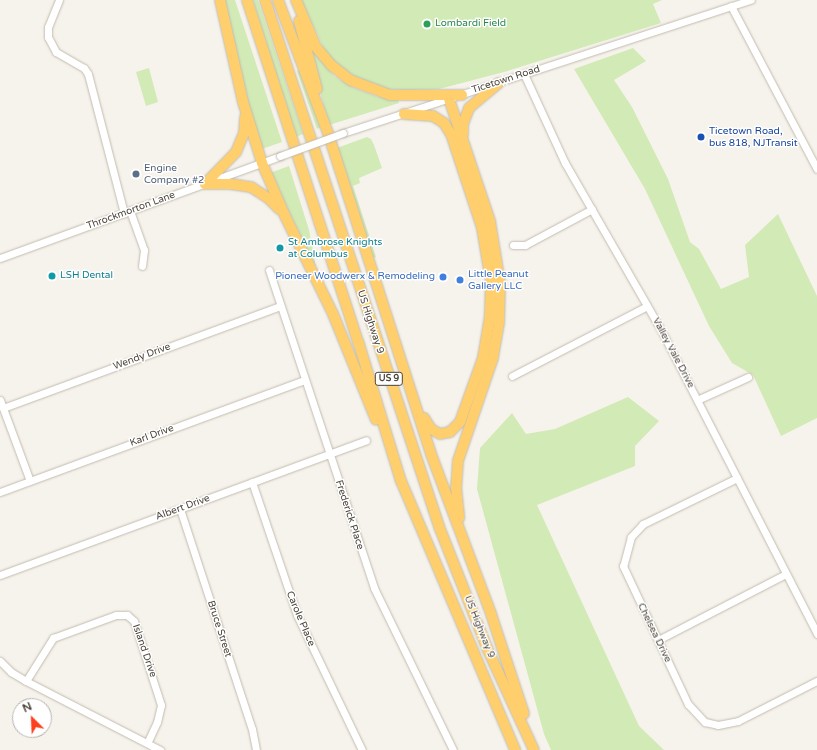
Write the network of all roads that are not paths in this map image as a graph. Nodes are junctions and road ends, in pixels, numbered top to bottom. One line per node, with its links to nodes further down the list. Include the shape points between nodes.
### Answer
1 (59, 0): 21 (street, via 48,27 48,38 56,52 84,68 88,74)
2 (220, 0): 13 (highway)
3 (246, 0): 40 (highway, US Highway 9 / US 9, via 357,337)
4 (265, 0): 58 (highway, US Highway 9 / US 9, via 440,529 487,648)
5 (278, 0): 15 (highway)
6 (295, 0): 11 (highway, via 316,47 334,68 350,80 390,95); 15 (highway)
7 (751, 0): 8 (street, Ticetown Road)
8 (731, 6): 9 (street, Ticetown Road); 18 (street)
9 (524, 74): 10 (street, Ticetown Road); 20 (street, Valley Vale Drive, via 565,163)
10 (499, 83): 11 (street, Ticetown Road); 16 (highway, via 469,108 463,124)
11 (462, 95): 12 (street, Ticetown Road)
12 (449, 99): 14 (street, Ticetown Road); 16 (highway)
13 (244, 102): 17 (highway); 19 (highway, via 245,126 240,146 232,158)
14 (404, 114): 17 (street, Ticetown Road, bridge); 32 (highway, via 433,116 444,122 451,134 482,228 491,282 490,316 483,358 456,427 445,434 435,433 426,422)
15 (328, 133): 32 (highway)
16 (463, 140): 46 (highway, via 490,221 500,283 499,323 494,352 462,444 456,480 458,512)
17 (262, 163): 19 (street, Throckmorton Lane); 22 (highway)
18 (817, 169)
19 (205, 184): 21 (street, Throckmorton Lane); 22 (highway, via 251,187 268,198)
20 (592, 209): 23 (street, via 525,245); 28 (street, Valley Vale Drive)
21 (127, 212): 24 (street, Throckmorton Lane); 25 (street, via 145,256)
22 (285, 216): 40 (highway, via 333,314)
23 (513, 245)
24 (0, 258)
25 (142, 266)
26 (269, 270): 27 (street, Frederick Place)
27 (280, 306): 31 (street, Frederick Place); 35 (street, Wendy Drive)
28 (647, 306): 29 (street); 34 (street, Valley Vale Drive)
29 (512, 376)
30 (748, 377): 34 (street)
31 (304, 380): 37 (street, Frederick Place); 39 (street, Karl Drive)
32 (412, 392): 46 (highway, via 431,454)
33 (0, 400): 35 (street)
34 (697, 400): 38 (street, Valley Vale Drive)
35 (3, 408): 39 (street)
36 (366, 440): 37 (street, Albert Drive)
37 (329, 454): 41 (street, Albert Drive); 56 (street, Frederick Place, via 377,595)
38 (737, 478): 44 (street, Valley Vale Drive); 48 (street, Chelsea Drive, via 643,524 631,537 623,566)
39 (30, 481): 42 (street, Karl Drive)
40 (401, 481): 57 (highway, US Highway 9 / US 9)
41 (252, 482): 43 (street, Albert Drive); 55 (street, Carole Place, via 297,615)
42 (0, 492)
43 (180, 509): 45 (street, Albert Drive); 54 (street, Bruce Street, via 252,729)
44 (786, 574): 47 (street, Valley Vale Drive); 48 (street)
45 (0, 575)
46 (477, 578): 58 (highway)
47 (817, 634)
48 (658, 640): 51 (street, Chelsea Drive, via 688,704 705,722 718,725 738,721)
49 (0, 661): 50 (street, via 11,672)
50 (26, 681): 52 (street); 52 (street, Island Drive, via 53,638 116,615 127,615 134,621 161,705)
51 (817, 681)
52 (147, 743): 53 (street)
53 (160, 750)
54 (256, 750)
55 (362, 750)
56 (453, 750)
57 (515, 750)
58 (535, 750)

